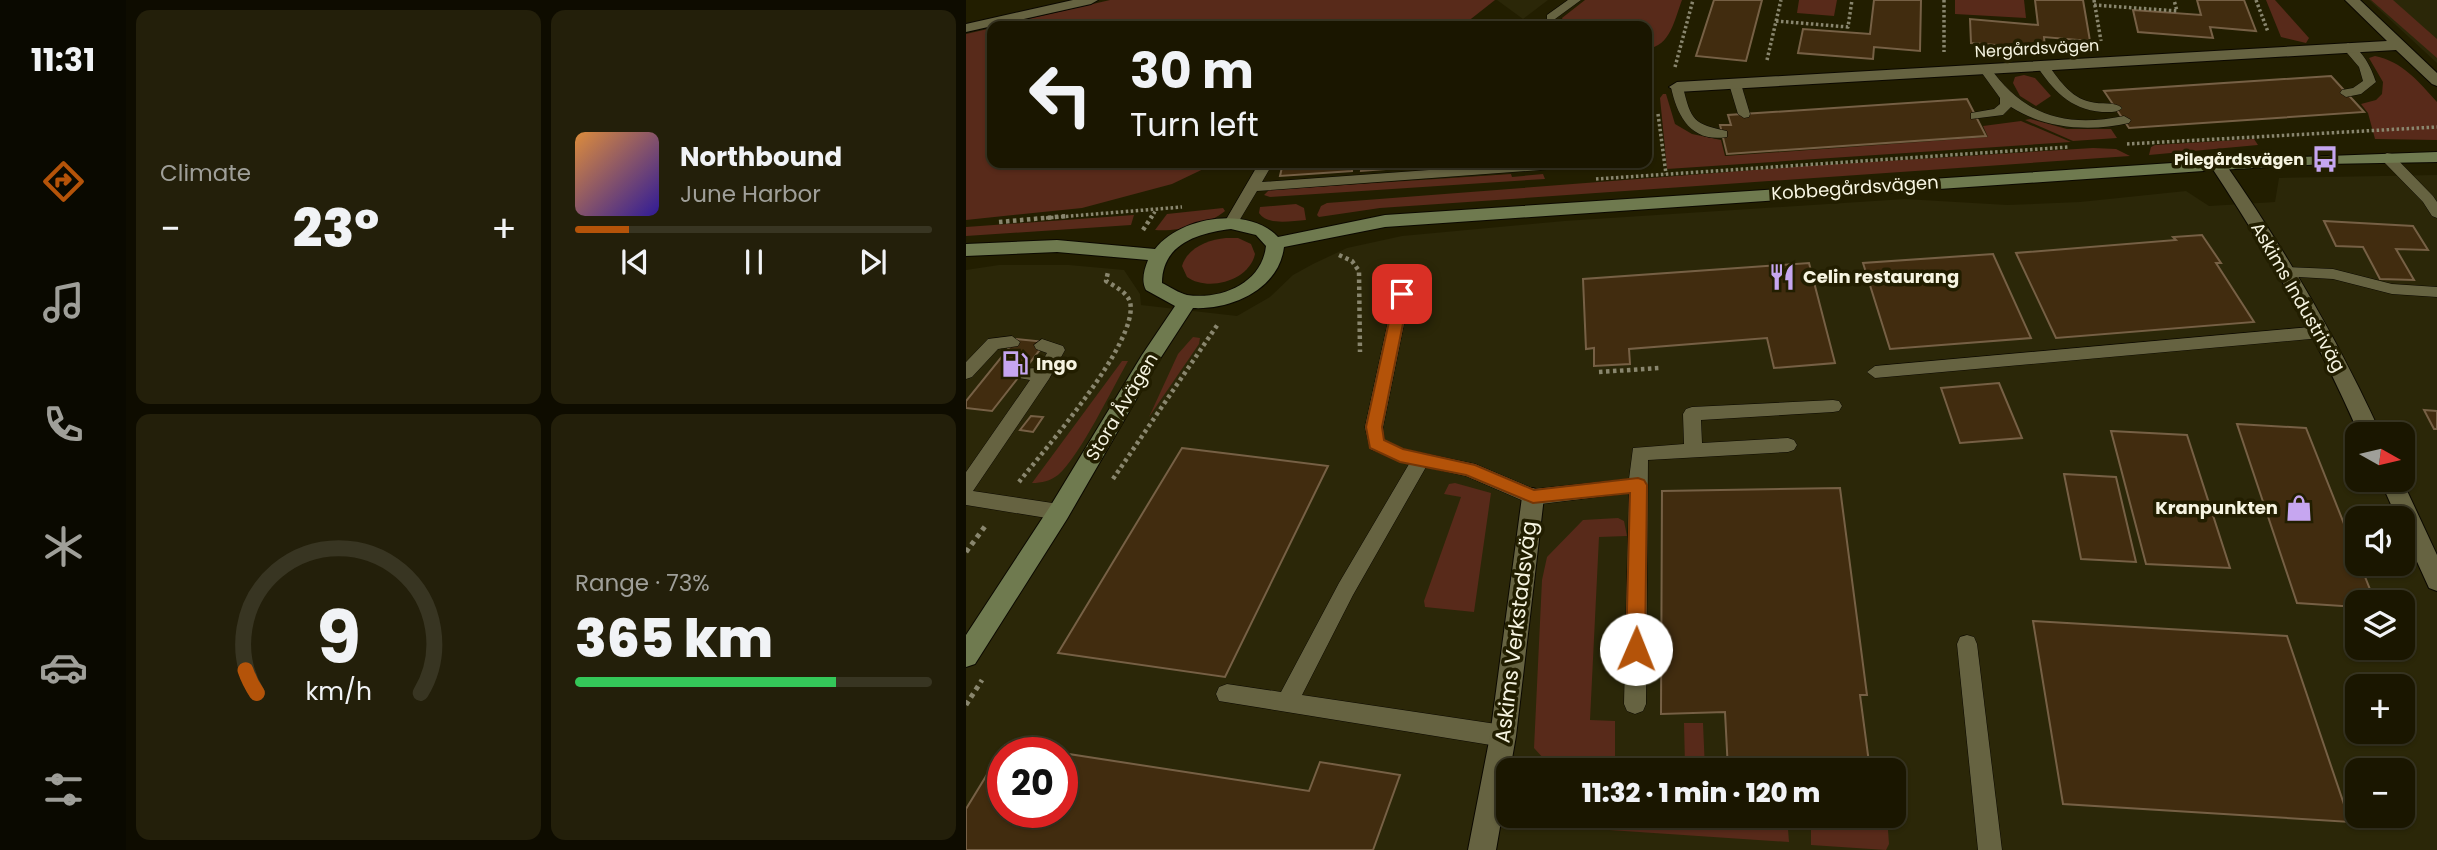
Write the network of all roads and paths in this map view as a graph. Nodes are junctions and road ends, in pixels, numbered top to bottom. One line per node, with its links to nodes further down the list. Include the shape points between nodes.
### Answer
1 (1091, 0): 12 (street)
2 (1575, 0): 11 (lane)
3 (1693, 0): 26 (path, via 1676,54)
4 (1781, 0): 13 (path)
5 (1852, 0): 13 (path, via 1848,27)
6 (1944, 0): 22 (path)
7 (2174, 0): 10 (path, via 2177,11)
8 (2256, 0): 18 (path)
9 (2352, 0): 16 (street)
10 (2094, 2): 19 (path)
11 (1551, 17)
12 (997, 21)
13 (1776, 22): 24 (path, via 1764,71)
14 (987, 23): 15 (street)
15 (966, 28)
16 (2400, 45): 17 (street, Nergårdsvägen); 23 (street)
17 (2348, 47): 18 (street, Nergårdsvägen); 27 (lane, via 2365,66 2370,82)
18 (2276, 52): 19 (street, Nergårdsvägen)
19 (2105, 62): 20 (street, Nergårdsvägen)
20 (2042, 65): 21 (street, Nergårdsvägen); 29 (lane, via 2070,100 2091,108)
21 (1985, 69): 22 (street, Nergårdsvägen); 28 (lane)
22 (1943, 71): 24 (street, Nergårdsvägen)
23 (2437, 80)
24 (1766, 82): 25 (street, Nergårdsvägen)
25 (1735, 84): 26 (street, Nergårdsvägen); 30 (lane)
26 (1677, 87): 34 (lane, via 1692,126); 42 (path, via 1661,92 1657,104)
27 (2346, 93)
28 (2006, 99): 31 (lane, via 1998,112); 32 (lane, via 2022,110 2059,122)
29 (2116, 108)
30 (1744, 114)
31 (1976, 116)
32 (2124, 120)
33 (2437, 127): 35 (path)
34 (1722, 134)
35 (2120, 144)
36 (2078, 146): 42 (path)
37 (2387, 157): 38 (street, Kobbegårdsvägen); 39 (street, Kobbegårdsvägen); 47 (lane)
38 (2437, 157)
39 (2218, 165): 50 (street, Kobbegårdsvägen, via 1385,220); 55 (street, Askims Industriväg)
40 (1263, 168): 44 (lane)
41 (1511, 168): 44 (lane)
42 (1666, 174): 43 (path)
43 (1585, 179)
44 (1251, 187): 49 (lane)
45 (1193, 206): 46 (path)
46 (1156, 209): 48 (path); 53 (path)
47 (2437, 213)
48 (987, 223)
49 (1231, 223): 51 (street, via 1260,228); 54 (street, via 1183,236)
50 (1317, 235): 51 (street, Kobbegårdsvägen); 63 (path, via 1322,254 1342,256 1357,266)
51 (1276, 243): 58 (street, via 1277,255 1262,280 1227,298)
52 (966, 250): 53 (street, via 1058,246)
53 (1125, 250): 54 (street); 82 (path, via 1106,281 1131,303 1131,319 1119,349)
54 (1159, 255): 58 (street, via 1151,271 1153,286 1166,297)
55 (2286, 272): 56 (lane, via 2333,274 2392,289); 60 (street, Askims Industriväg)
56 (2437, 292)
57 (1402, 294): 75 (lane, via 1374,427 1376,443)
58 (1187, 303): 83 (street, Stora Åvägen)
59 (1223, 318): 78 (path)
60 (2321, 332): 67 (lane); 72 (street, Askims Industriväg)
61 (1012, 342): 65 (lane, via 994,343)
62 (1042, 345): 70 (lane, via 1057,350)
63 (1360, 352)
64 (1660, 368): 69 (path)
65 (968, 370): 66 (lane)
66 (989, 370)
67 (1874, 372)
68 (1020, 373): 70 (lane)
69 (1602, 374)
70 (1043, 375): 77 (lane)
71 (1833, 406): 74 (lane, via 1692,414)
72 (2365, 422)
73 (1788, 445): 74 (lane)
74 (1693, 450): 76 (lane, via 1639,453)
75 (1421, 460): 80 (lane, via 1469,469); 89 (lane)
76 (1638, 485): 80 (lane); 90 (lane)
77 (966, 486)
78 (1107, 490)
79 (2396, 492): 84 (street)
80 (1533, 496): 92 (street, Askims Verkstadsväg)
81 (966, 497): 82 (lane)
82 (1003, 503): 83 (lane)
83 (1059, 512): 86 (street, Stora Åvägen)
84 (2437, 581)
85 (1967, 644): 94 (lane)
86 (966, 656)
87 (988, 671): 91 (path)
88 (1227, 694): 89 (lane)
89 (1287, 702): 92 (lane)
90 (1635, 704)
91 (966, 705)
92 (1503, 736): 93 (street, Askims Verkstadsväg)
93 (1482, 850)
94 (1990, 850)

